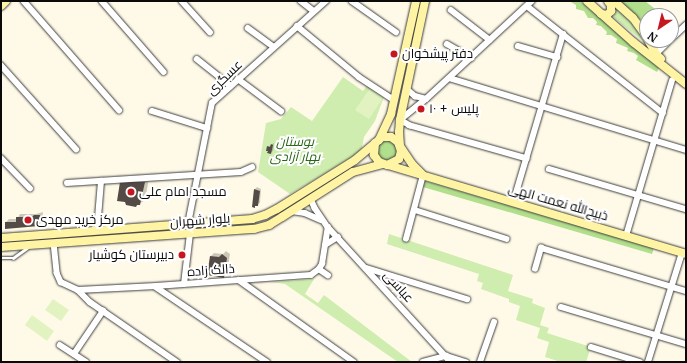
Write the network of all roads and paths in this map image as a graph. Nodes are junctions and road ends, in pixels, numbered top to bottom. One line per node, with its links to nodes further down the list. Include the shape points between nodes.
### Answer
1 (6, 1): 14 (street)
2 (24, 1): 45 (street)
3 (102, 1): 35 (street)
4 (182, 1): 21 (street)
5 (301, 1): 16 (street)
6 (326, 1): 16 (street, عسگری)
7 (352, 1): 22 (street)
8 (416, 1): 43 (street, بلوار شهران)
9 (425, 1): 41 (street)
10 (587, 1): 17 (street)
11 (608, 1): 17 (street, via 612,11 607,15)
12 (614, 1): 19 (street)
13 (529, 3): 23 (street); 24 (street)
14 (1, 6)
15 (451, 10): 24 (street)
16 (314, 11): 18 (street, عسگری)
17 (601, 14): 39 (street)
18 (297, 26): 27 (street, عسگری); 43 (street, via 359,77)
19 (639, 27)
20 (248, 28): 27 (street)
21 (210, 32)
22 (396, 32)
23 (563, 34): 31 (street); 48 (street)
24 (490, 40): 32 (street)
25 (447, 44): 32 (street)
26 (518, 46): 31 (street)
27 (274, 47): 37 (street, عسگری)
28 (653, 48): 30 (street)
29 (662, 48): 30 (street)
30 (656, 54): 39 (street)
31 (557, 57): 44 (street)
32 (470, 58): 36 (street)
33 (197, 59): 40 (street)
34 (1, 65): 54 (street)
35 (164, 72)
36 (449, 78): 42 (street); 44 (street)
37 (238, 79): 40 (street, عسگری); 47 (street)
38 (672, 81): 48 (street)
39 (686, 83)
40 (231, 86): 50 (street, عسگری, via 212,103)
41 (407, 89): 42 (street, via 415,96); 49 (street)
42 (426, 99): 49 (street)
43 (394, 100): 51 (street, بلوار شهران, via 391,114)
44 (542, 108): 52 (street); 57 (street)
45 (119, 110)
46 (152, 111): 50 (street)
47 (281, 111)
48 (663, 113): 52 (street)
49 (400, 120): 53 (street); 57 (street, via 410,126)
50 (207, 128): 62 (street, عسگری)
51 (377, 141): 53 (street, via 382,137 391,137); 58 (street, via 374,155); 72 (street, بلوار شهران, via 355,160 265,215 236,221)
52 (654, 141): 55 (street); 66 (street)
53 (400, 146): 58 (street, via 399,159); 61 (street)
54 (76, 149)
55 (686, 150)
56 (1, 158): 65 (street)
57 (527, 159): 68 (street)
58 (385, 165): 61 (street, ذبیح‌الله نعمت الهی); 67 (street, بلوار شهران, via 353,172)
59 (252, 167): 62 (street, via 241,172)
60 (549, 169): 66 (street)
61 (423, 175): 68 (street, ذبیح‌الله نعمت الهی); 70 (street)
62 (198, 176): 63 (street); 72 (street, عسگری)
63 (101, 181): 64 (street); 74 (street)
64 (67, 183)
65 (30, 188)
66 (638, 195): 69 (street); 76 (street)
67 (311, 199): 71 (street, بلوار شهران); 73 (street)
68 (513, 203): 76 (street, ذبیح‌الله نعمت الهی)
69 (686, 209)
70 (415, 210): 79 (street); 80 (street)
71 (292, 211): 73 (street, via 317,217); 75 (street, بلوار شهران, via 269,225 254,229)
72 (188, 224): 74 (street, بلوار شهران)
73 (328, 227): 77 (street, عباسی); 83 (street)
74 (97, 230): 78 (street, بلوار شهران)
75 (190, 234): 81 (street, بلوار شهران); 92 (street)
76 (626, 236): 85 (street, ذبیح‌الله نعمت الهی)
77 (338, 237): 83 (street); 87 (street, عباسی)
78 (1, 238)
79 (406, 239)
80 (507, 239)
81 (54, 243): 82 (street, بلوار شهران); 96 (street, via 59,278)
82 (32, 244): 84 (street, بلوار شهران); 86 (lane, via 13,258)
83 (325, 245): 88 (street)
84 (1, 247)
85 (684, 253): 94 (street)
86 (1, 258)
87 (365, 268): 98 (street); 108 (street, عباسی)
88 (319, 269): 90 (street); 91 (street, ذالک زاده, via 311,275)
89 (536, 269): 94 (street, via 542,248)
90 (328, 275)
91 (239, 280): 92 (street, ذالک زاده); 112 (street)
92 (184, 284): 93 (street, ذالک زاده)
93 (156, 286): 95 (street, ذالک زاده); 111 (street)
94 (672, 288): 97 (street); 103 (street)
95 (93, 289): 96 (street, ذالک زاده); 99 (street)
96 (78, 290): 99 (street)
97 (686, 291)
98 (467, 300)
99 (90, 302): 101 (street)
100 (561, 307): 103 (street)
101 (103, 310): 107 (street); 110 (street)
102 (494, 322): 116 (street)
103 (657, 335): 104 (street); 118 (street)
104 (686, 344)
105 (60, 345): 107 (street)
106 (591, 347): 117 (street)
107 (74, 354): 109 (street)
108 (446, 356): 113 (street); 114 (street, عباسی); 115 (street)
109 (86, 362)
110 (177, 362)
111 (267, 362)
112 (354, 362)
113 (423, 362)
114 (451, 362)
115 (466, 362)
116 (480, 362)
117 (640, 362)
118 (648, 362)

